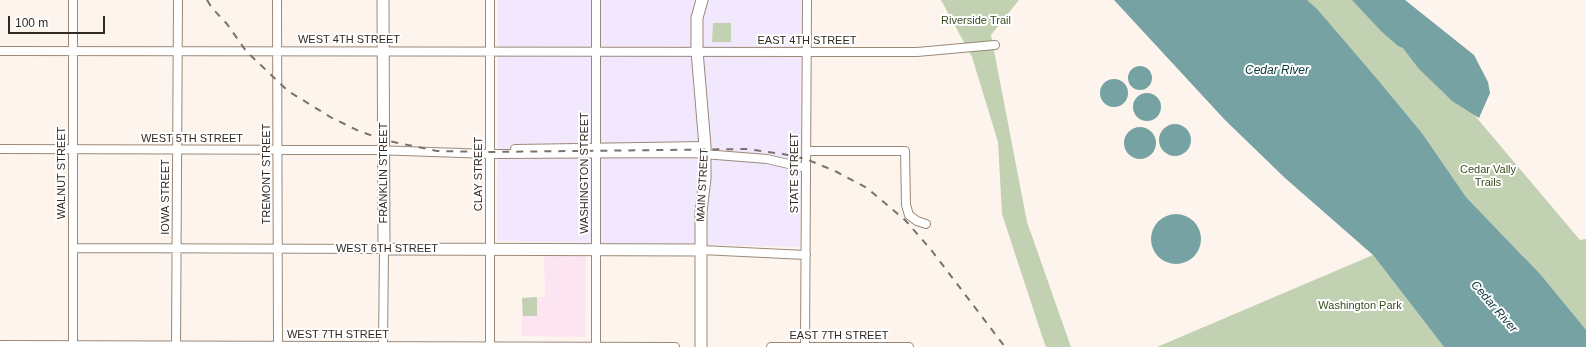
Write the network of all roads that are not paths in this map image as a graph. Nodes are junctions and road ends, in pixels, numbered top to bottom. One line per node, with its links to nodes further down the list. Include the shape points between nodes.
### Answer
1 (73, 0): 11 (street, WALNUT STREET)
2 (178, 0): 12 (street, IOWA STREET)
3 (277, 0): 13 (street, TREMONT STREET)
4 (383, 0): 14 (street, FRANKLIN STREET)
5 (490, 0): 15 (street, CLAY STREET)
6 (596, 0): 16 (street, WASHINGTON STREET)
7 (702, 0): 17 (street, MAIN STREET, via 697,18)
8 (807, 0): 18 (street, STATE STREET)
9 (995, 46): 18 (street, EAST 4TH STREET, via 917,52)
10 (0, 51): 11 (street, WEST 4TH STREET)
11 (73, 51): 12 (street, WEST 4TH STREET); 20 (street, WALNUT STREET)
12 (177, 51): 13 (street, WEST 4TH STREET); 21 (street, IOWA STREET)
13 (277, 51): 14 (street, WEST 4TH STREET); 22 (street, TREMONT STREET)
14 (383, 51): 15 (street, WEST 4TH STREET); 23 (street, FRANKLIN STREET)
15 (490, 51): 16 (street, WEST 4TH STREET); 26 (street, CLAY STREET)
16 (596, 51): 17 (street, WEST 4TH STREET); 25 (street, WASHINGTON STREET)
17 (697, 51): 18 (street, EAST 4TH STREET); 24 (street, MAIN STREET)
18 (806, 52): 27 (street, STATE STREET)
19 (0, 149): 20 (street, WEST 5TH STREET)
20 (73, 149): 21 (street, WEST 5TH STREET); 30 (street, WALNUT STREET)
21 (177, 150): 22 (street, WEST 5TH STREET); 31 (street, IOWA STREET)
22 (277, 150): 23 (street, WEST 5TH STREET); 32 (street, TREMONT STREET)
23 (384, 150): 26 (street, WEST 5TH STREET); 33 (street, FRANKLIN STREET)
24 (705, 150): 25 (street, WEST 5TH STREET); 28 (street, WEST 5TH STREET, via 767,159); 36 (street, MAIN STREET)
25 (596, 151): 26 (street, WEST 5TH STREET); 35 (street, WASHINGTON STREET)
26 (490, 152): 34 (street, CLAY STREET)
27 (806, 152): 28 (street, STATE STREET); 29 (street, via 904,151 906,205 909,215 916,221)
28 (806, 168): 37 (street, STATE STREET)
29 (926, 224)
30 (73, 248): 31 (street, WEST 6TH STREET); 39 (street, WALNUT STREET)
31 (176, 248): 32 (street, WEST 6TH STREET); 41 (street, IOWA STREET)
32 (278, 248): 33 (street, WEST 6TH STREET); 42 (street, TREMONT STREET)
33 (384, 249): 34 (street, WEST 6TH STREET); 40 (street, FRANKLIN STREET)
34 (490, 249): 35 (street, WEST 6TH STREET); 43 (street, CLAY STREET)
35 (596, 249): 36 (street, WEST 6TH STREET); 44 (street, WASHINGTON STREET)
36 (701, 250): 37 (street); 46 (street, MAIN STREET)
37 (806, 255): 48 (street, STATE STREET)
38 (0, 345): 39 (street, WEST 7TH STREET)
39 (72, 346): 41 (street, WEST 7TH STREET)
40 (383, 346): 42 (street, WEST 7TH STREET); 43 (street, WEST 7TH STREET)
41 (176, 347): 42 (street, WEST 7TH STREET)
42 (278, 347)
43 (490, 347): 44 (street, WEST 7TH STREET)
44 (596, 347): 45 (street, WEST 7TH STREET)
45 (675, 347)
46 (700, 347)
47 (771, 347): 48 (street, EAST 7TH STREET)
48 (806, 347): 49 (street, EAST 7TH STREET)
49 (908, 347)

